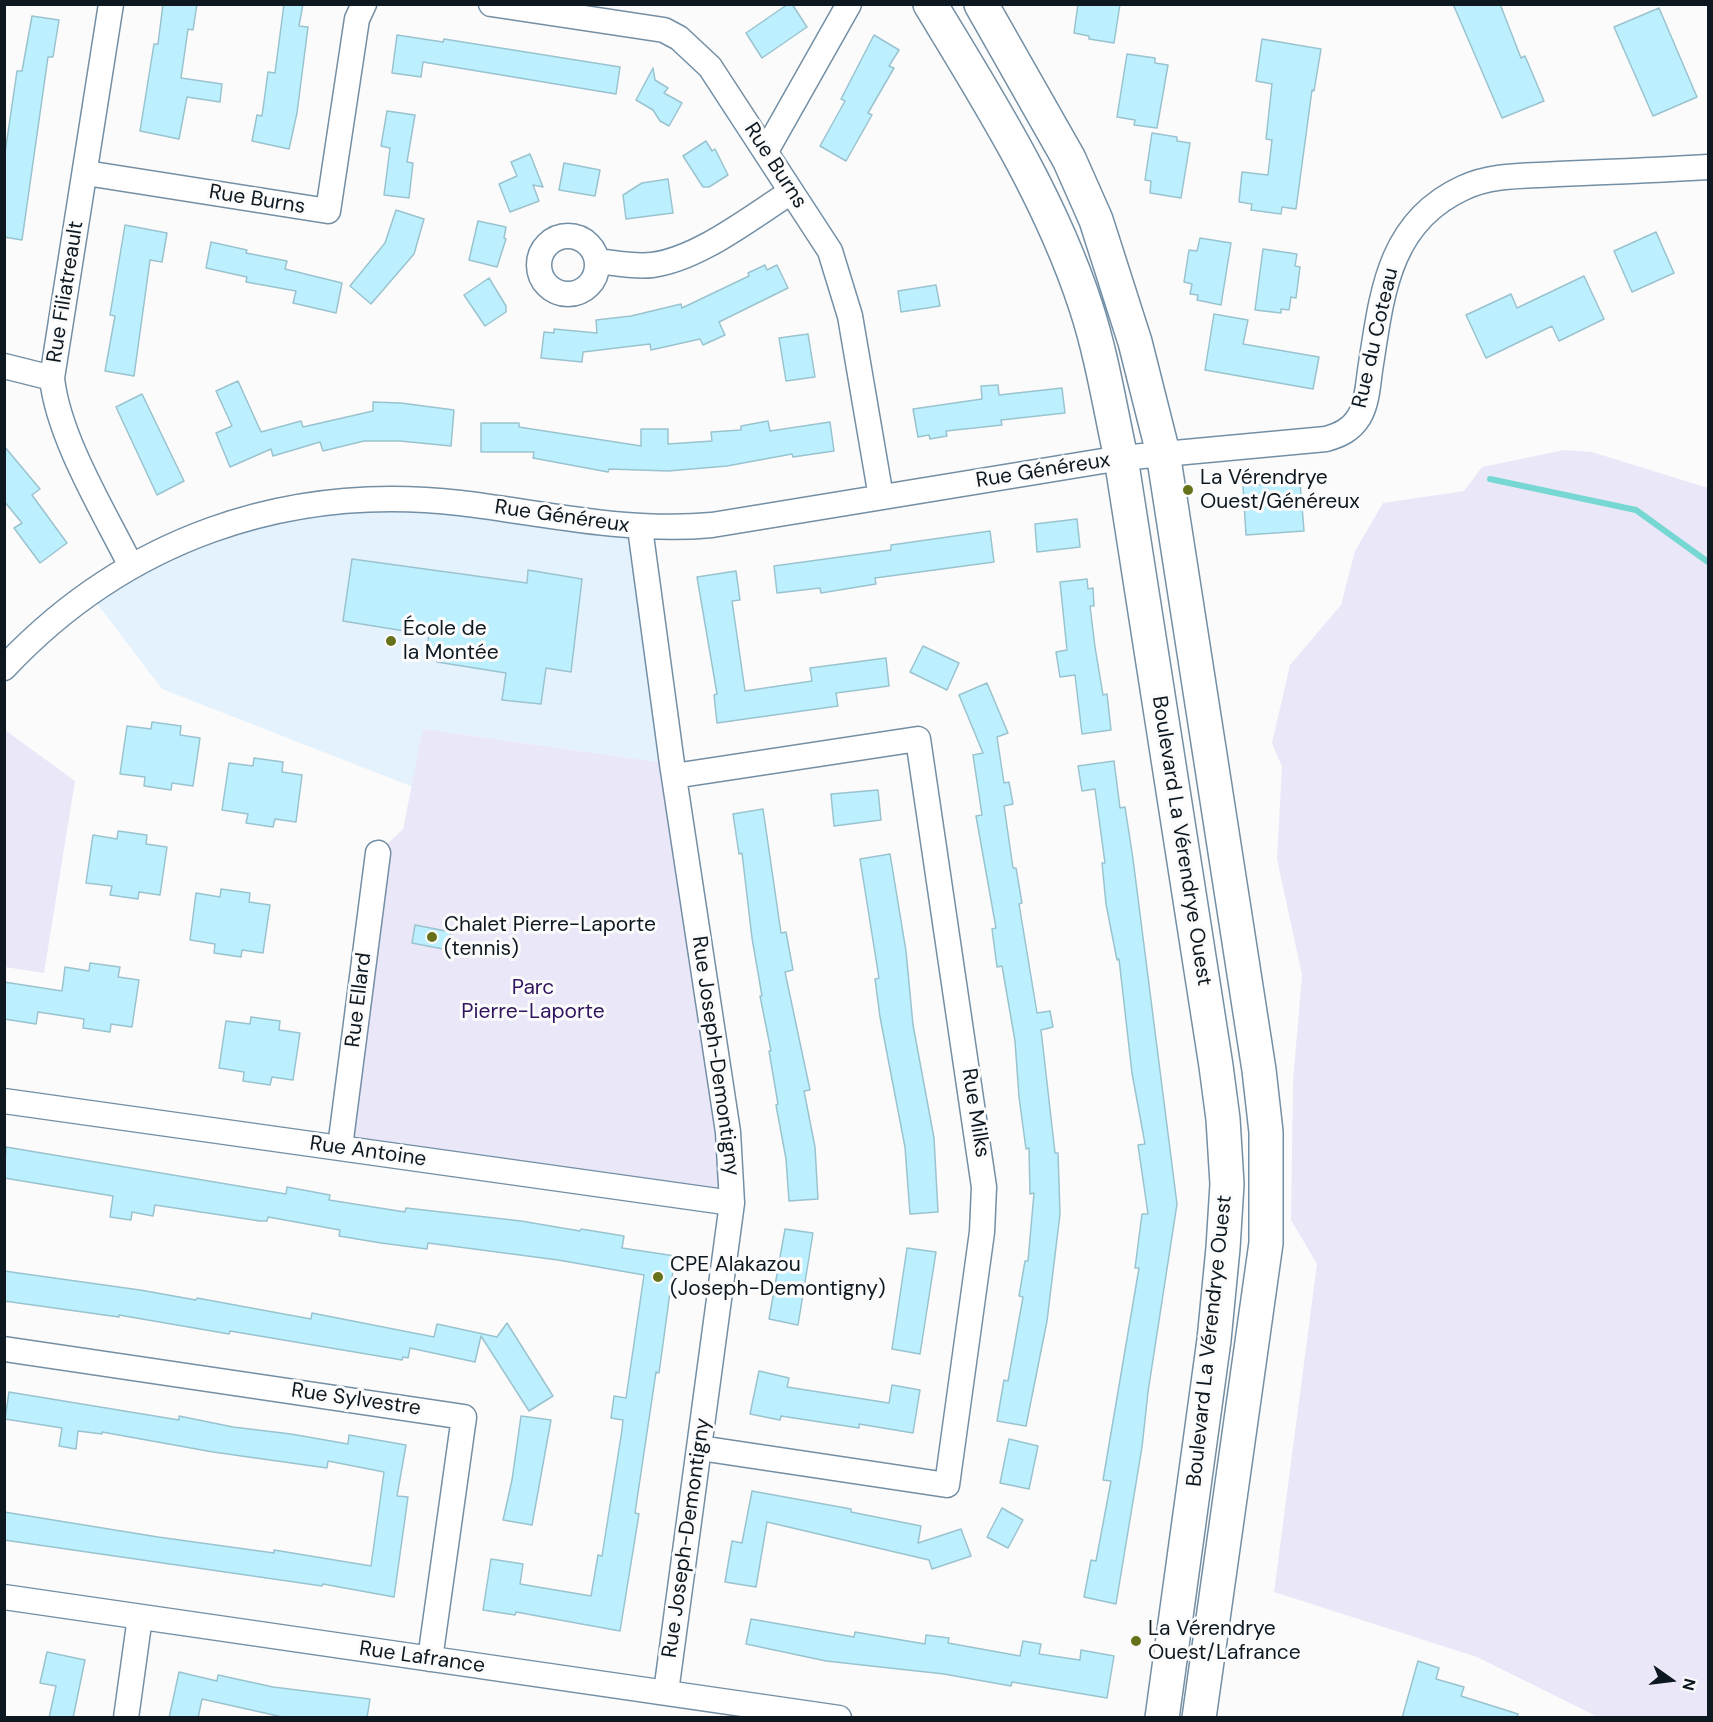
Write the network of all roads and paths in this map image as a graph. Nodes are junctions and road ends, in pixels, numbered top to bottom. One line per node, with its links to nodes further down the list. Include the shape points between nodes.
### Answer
1 (111, 4): 9 (street, Rue Filiatreault)
2 (364, 4): 9 (street, Rue Burns, via 357,19 328,211)
3 (491, 4): 7 (street, Rue Burns, via 639,25 679,38 710,67)
4 (849, 4): 7 (street)
5 (930, 4): 15 (main road, Boulevard La Vérendrye Ouest, via 1005,130 1063,245 1102,364)
6 (981, 4): 14 (main road, Boulevard La Vérendrye Ouest, via 1069,159 1096,220 1135,342)
7 (766, 151): 10 (street, Rue Burns)
8 (1708, 167): 14 (street, Rue du Coteau, via 1498,178 1463,188 1429,209 1391,264 1364,405 1351,428 1326,440)
9 (86, 173): 13 (street, Rue Filiatreault)
10 (791, 192): 11 (street, via 692,252 670,261 652,265); 16 (street, Rue Burns, via 830,251 839,274 850,316)
11 (597, 261)
12 (4, 366): 13 (street)
13 (52, 378): 18 (street, Rue Filiatreault, via 64,429)
14 (1163, 453): 15 (street, Rue Généreux); 34 (main road, Boulevard La Vérendrye Ouest, via 1259,1070 1268,1188 1266,1243)
15 (1121, 458): 16 (street, Rue Généreux); 33 (main road, Boulevard La Vérendrye Ouest, via 1216,1066 1227,1184 1214,1340)
16 (881, 497): 17 (street, Rue Généreux, via 712,525)
17 (640, 528): 18 (street, Rue Généreux, via 451,502 369,498 289,507 250,516 185,540); 20 (street, Rue Joseph-Demontigny)
18 (131, 566): 19 (street, Rue Généreux, via 57,618)
19 (4, 668)
20 (674, 776): 24 (street, Rue Joseph-Demontigny, via 728,1132); 26 (street, Rue Milks, via 918,739 984,1187 982,1232 947,1485)
21 (378, 853): 23 (street, Rue Ellard)
22 (4, 1101): 23 (street, Rue Antoine)
23 (340, 1147): 24 (street, Rue Antoine)
24 (732, 1203): 26 (street, Rue Joseph-Demontigny)
25 (4, 1349): 29 (street, Rue Sylvestre, via 464,1417)
26 (700, 1448): 30 (street, Rue Joseph-Demontigny)
27 (4, 1597): 28 (street, Rue Lafrance)
28 (140, 1617): 29 (street, Rue Lafrance); 31 (street)
29 (430, 1659): 30 (street, Rue Lafrance)
30 (666, 1692): 32 (street, Rue Lafrance)
31 (126, 1718)
32 (839, 1718)
33 (1162, 1718)
34 (1198, 1718)

